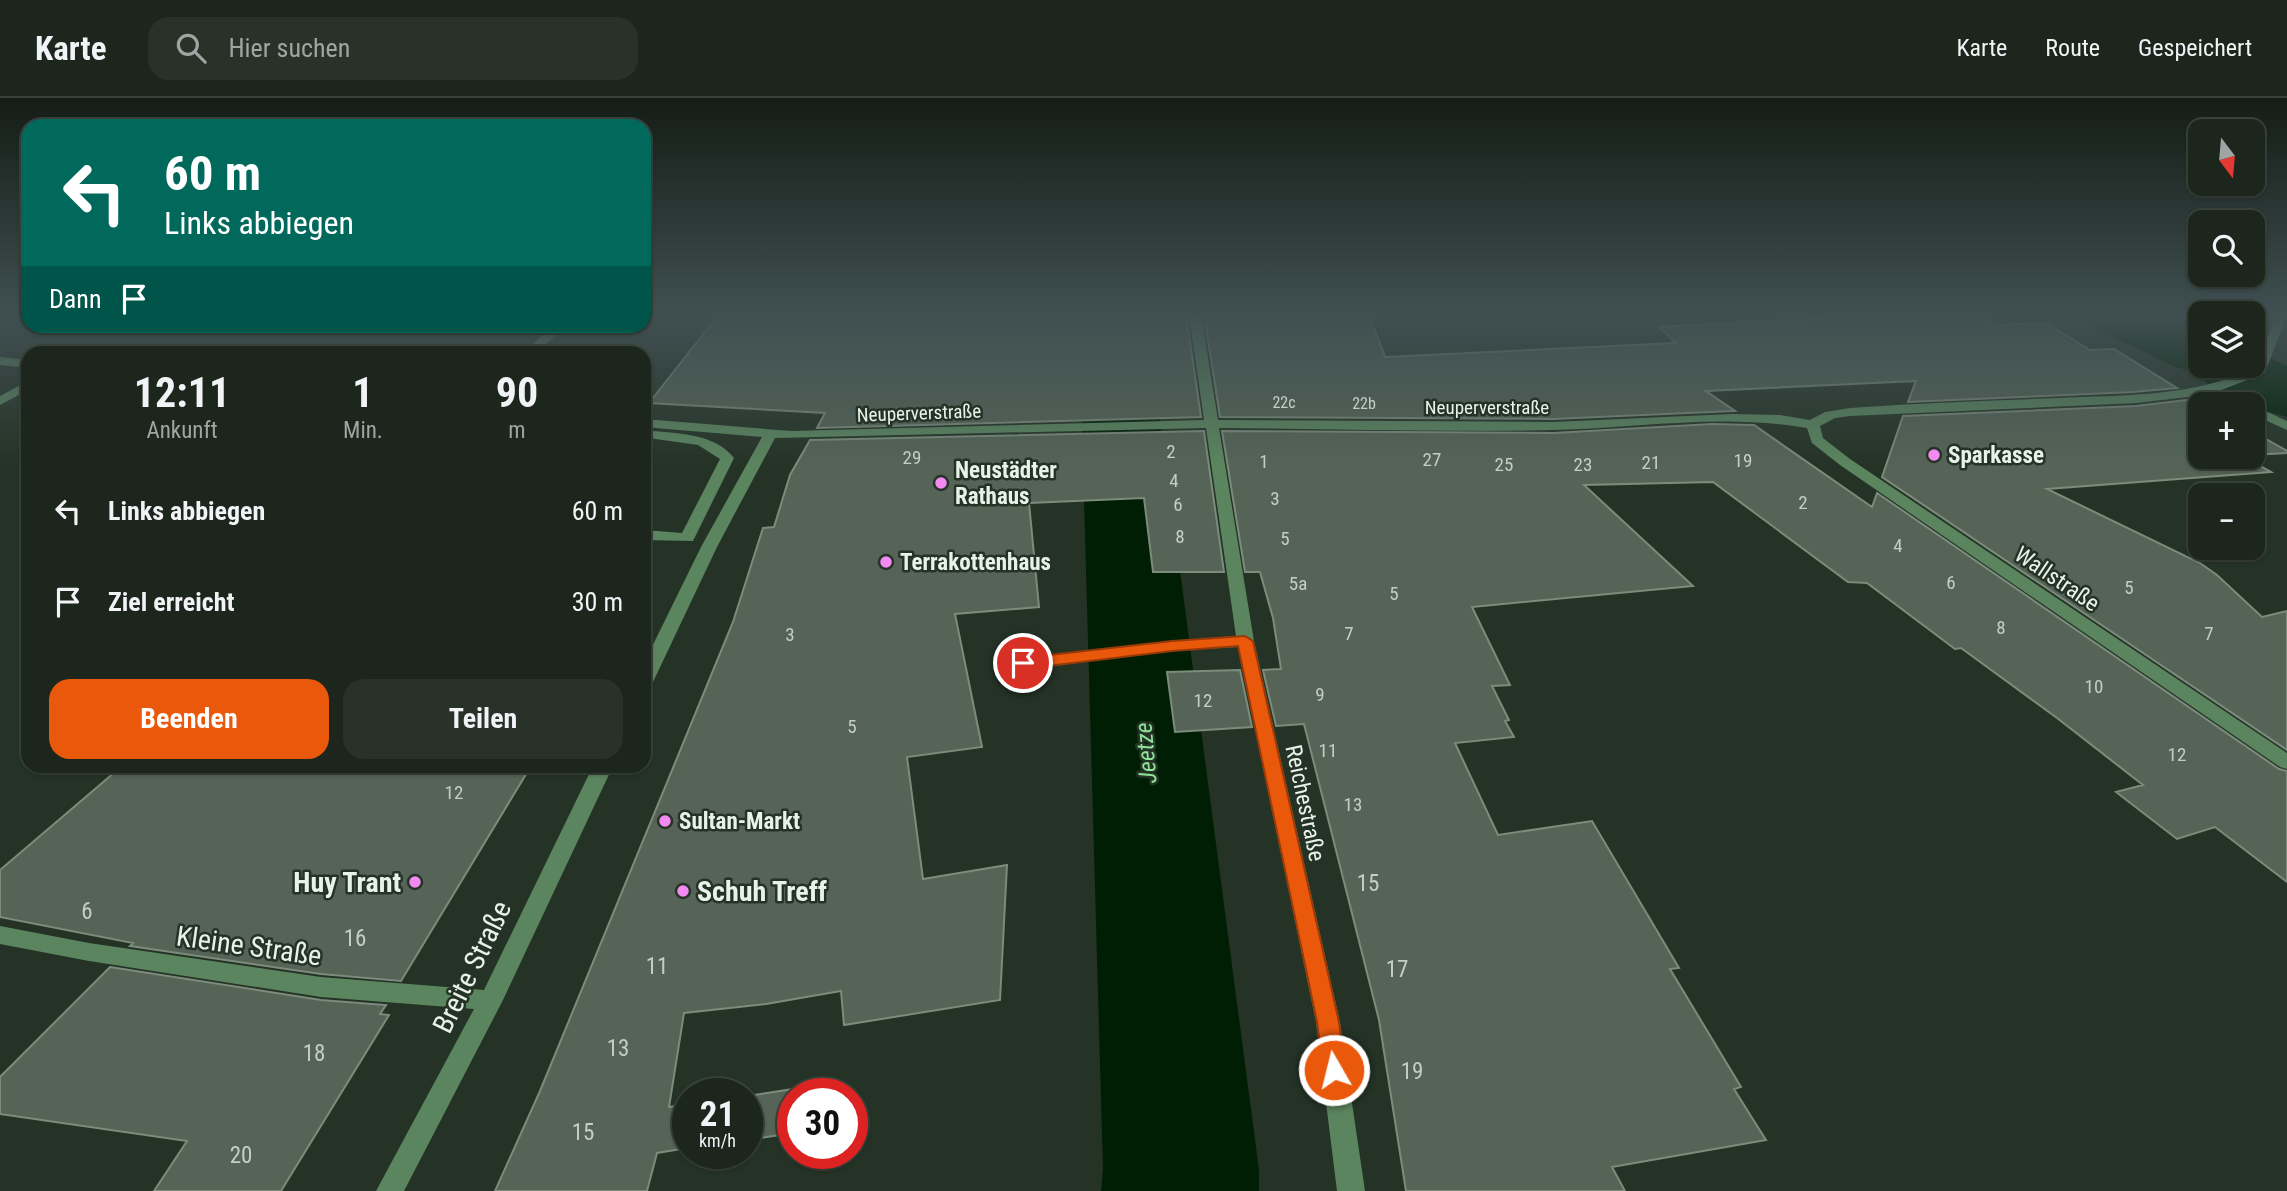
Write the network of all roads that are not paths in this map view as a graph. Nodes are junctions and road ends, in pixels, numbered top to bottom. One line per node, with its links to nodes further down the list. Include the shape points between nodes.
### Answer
1 (1203, 365): 9 (street, Reichestraße)
2 (2263, 365): 4 (street, via 2237,383)
3 (21, 389): 6 (street)
4 (2209, 392)
5 (2188, 394): 10 (street, via 1863,411 1832,415)
6 (0, 401)
7 (2265, 415): 11 (street)
8 (651, 424): 12 (street, Neuperverstraße)
9 (1212, 425): 10 (street, Neuperverstraße, via 1485,427 1732,418); 12 (street, Neuperverstraße); 15 (street, Reichestraße)
10 (1813, 425): 18 (street, Wallstraße, via 1817,440 1845,462)
11 (2287, 426)
12 (770, 434): 17 (street)
13 (651, 435): 14 (street, via 703,442 727,458 687,538)
14 (651, 535)
15 (1245, 641): 16 (street); 23 (street, Reichestraße, via 1328,1022)
16 (1023, 663)
17 (651, 667)
18 (2287, 762)
19 (600, 773): 21 (street, Breite Straße)
20 (0, 935): 21 (street, Kleine Straße, via 321,987)
21 (491, 1000): 22 (street, Breite Straße)
22 (390, 1191)
23 (1351, 1191)

